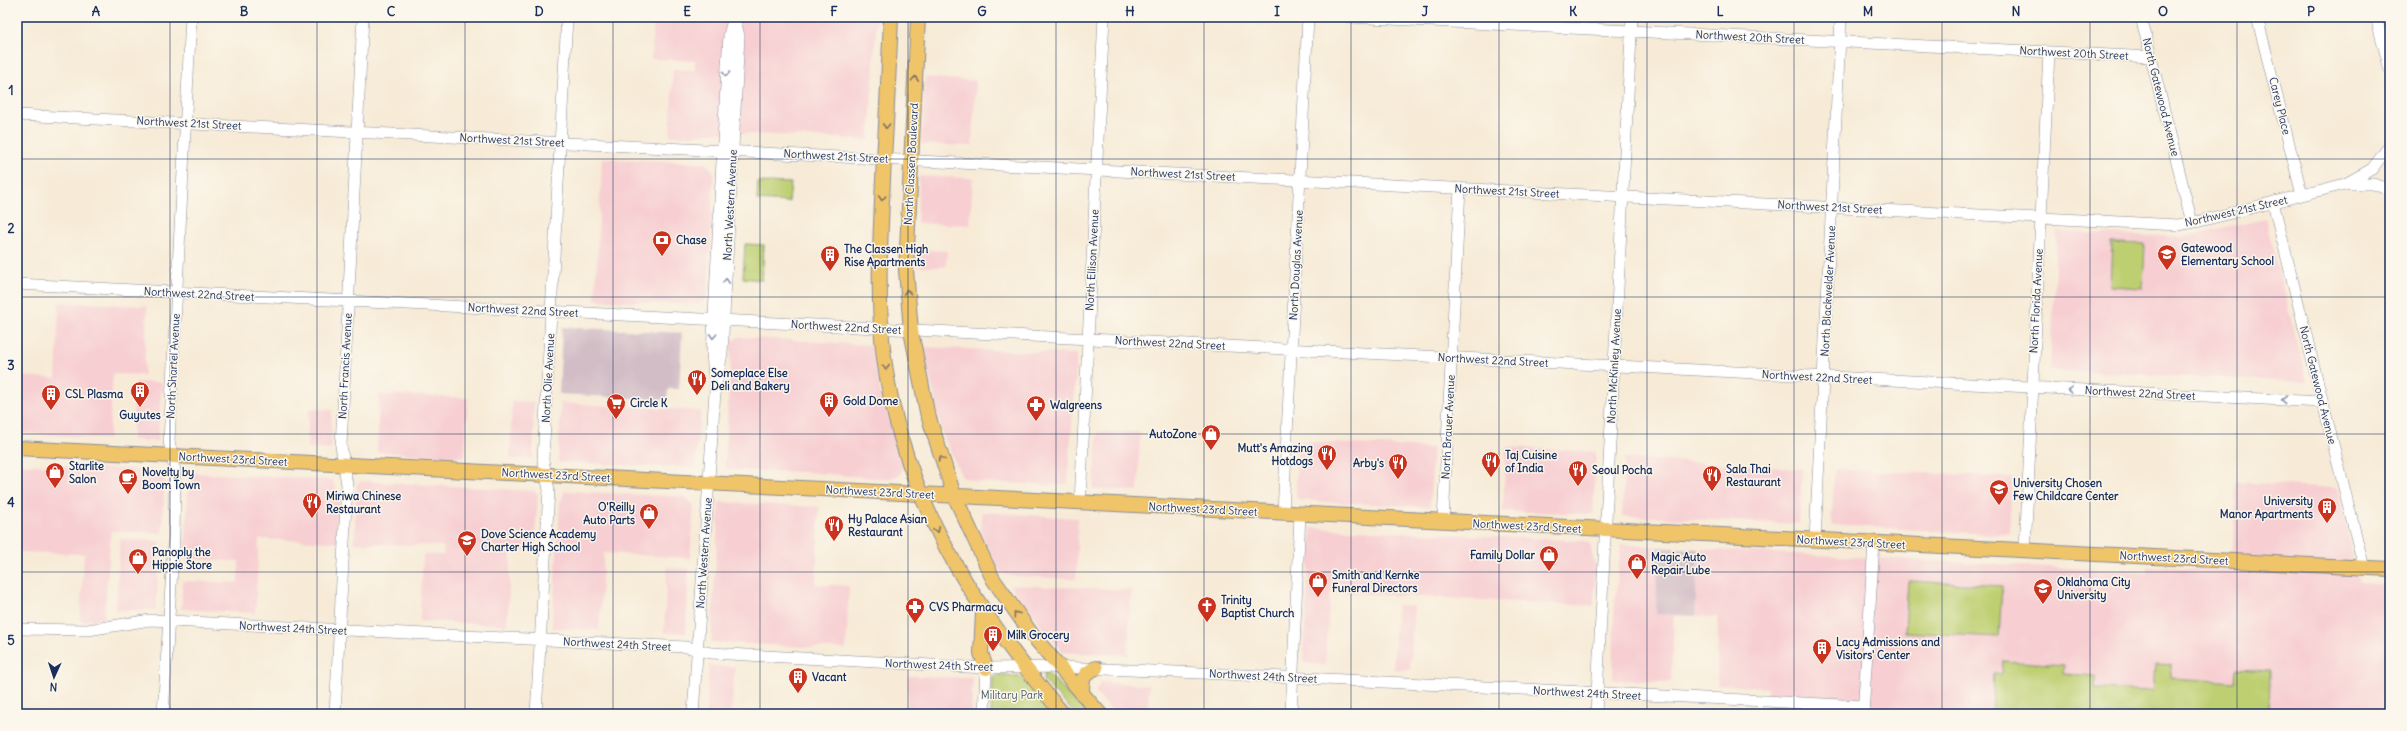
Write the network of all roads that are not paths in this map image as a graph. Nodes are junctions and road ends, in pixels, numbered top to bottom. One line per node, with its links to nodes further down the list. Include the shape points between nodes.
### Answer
1 (191, 17): 21 (street, North Shartel Avenue)
2 (363, 17): 22 (street, North Francis Avenue)
3 (567, 17): 23 (street, North Olie Avenue)
4 (734, 17): 25 (street, North Western Avenue, via 739,36)
5 (891, 17): 26 (main road, one-way to 26)
6 (918, 17): 27 (main road, North Classen Boulevard, one-way to 6)
7 (1104, 17): 28 (street, North Ellison Avenue)
8 (1308, 17): 29 (street, North Douglas Avenue)
9 (1349, 17): 15 (street, Northwest 20th Street)
10 (1632, 17): 15 (street, North McKinley Avenue)
11 (1841, 17): 16 (street, North Blackwelder Avenue)
12 (2141, 17): 18 (street, North Gatewood Avenue)
13 (2257, 17): 33 (street, Carey Place)
14 (2376, 17): 19 (street)
15 (1631, 31): 16 (street, Northwest 20th Street); 34 (street, North McKinley Avenue)
16 (1840, 42): 17 (street, Northwest 20th Street); 36 (street, North Blackwelder Avenue)
17 (2049, 52): 18 (street, Northwest 20th Street); 37 (street, North Florida Avenue)
18 (2151, 57): 38 (street, North Gatewood Avenue)
19 (2390, 70)
20 (17, 114): 21 (street, Northwest 21st Street)
21 (185, 123): 22 (street, Northwest 21st Street); 40 (street, North Shartel Avenue)
22 (357, 132): 23 (street, Northwest 21st Street); 41 (street, North Francis Avenue)
23 (560, 142): 25 (street, Northwest 21st Street); 42 (street, North Olie Avenue)
24 (2390, 145): 30 (street, Northwest 21st Street, via 2372,169)
25 (728, 151): 26 (street, Northwest 21st Street); 43 (street, North Western Avenue)
26 (884, 159): 27 (street, Northwest 21st Street); 44 (main road, one-way to 44, via 880,280)
27 (911, 160): 28 (street, Northwest 21st Street); 45 (main road, North Classen Boulevard, one-way to 27, via 906,270)
28 (1096, 170): 29 (street, Northwest 21st Street); 46 (street, North Ellison Avenue)
29 (1300, 180): 31 (street, Northwest 21st Street); 47 (street, North Douglas Avenue)
30 (2345, 184): 32 (street, Northwest 21st Street, via 2372,184); 33 (street, Northwest 21st Street)
31 (1460, 188): 34 (street, Northwest 21st Street); 48 (street, North Brauer Avenue)
32 (2390, 190)
33 (2302, 195): 35 (street, Northwest 21st Street)
34 (1622, 197): 36 (street, Northwest 21st Street); 49 (street, North McKinley Avenue)
35 (2273, 202): 38 (street, Northwest 21st Street); 52 (street, North Gatewood Avenue)
36 (1832, 207): 37 (street, Northwest 21st Street); 50 (street, North Blackwelder Avenue)
37 (2041, 218): 38 (street, Northwest 21st Street); 51 (street, North Florida Avenue)
38 (2192, 223)
39 (17, 284): 40 (street, Northwest 22nd Street)
40 (177, 292): 41 (street, Northwest 22nd Street); 54 (street, North Shartel Avenue, via 169,441)
41 (348, 301): 42 (street, Northwest 22nd Street); 55 (street, North Francis Avenue, via 341,446)
42 (551, 312): 43 (street, Northwest 22nd Street); 56 (street, North Olie Avenue, via 543,460)
43 (719, 320): 44 (street, Northwest 22nd Street); 57 (street, North Western Avenue, via 712,353 715,392)
44 (883, 329): 45 (street, Northwest 22nd Street); 58 (main road, one-way to 58, via 888,383)
45 (911, 331): 46 (street, Northwest 22nd Street); 59 (main road, North Classen Boulevard, one-way to 45, via 927,412)
46 (1088, 339): 47 (street, Northwest 22nd Street); 60 (street, North Ellison Avenue)
47 (1291, 350): 48 (street, Northwest 22nd Street); 61 (street, North Douglas Avenue)
48 (1452, 358): 49 (street, Northwest 22nd Street); 63 (street, North Brauer Avenue)
49 (1615, 366): 50 (street, Northwest 22nd Street); 64 (street, North McKinley Avenue)
50 (1823, 377): 51 (street, Northwest 22nd Street); 65 (street, North Blackwelder Avenue)
51 (2032, 388): 52 (street, Northwest 22nd Street, one-way to 51); 67 (street, North Florida Avenue)
52 (2322, 402): 68 (street, North Gatewood Avenue)
53 (17, 448): 54 (main road, Northwest 23rd Street)
54 (172, 456): 55 (main road, Northwest 23rd Street); 71 (street, North Shartel Avenue, via 175,472)
55 (343, 465): 56 (main road, Northwest 23rd Street); 73 (street, North Francis Avenue, via 347,485)
56 (546, 475): 57 (main road, Northwest 23rd Street); 74 (street, North Olie Avenue, via 549,490)
57 (710, 483): 58 (main road, Northwest 23rd Street); 75 (street, North Western Avenue)
58 (920, 494): 59 (main road, Northwest 23rd Street); 70 (main road, one-way to 70, via 960,575)
59 (954, 495): 60 (main road, Northwest 23rd Street); 76 (main road, North Classen Boulevard, one-way to 59, via 1033,636 993,579)
60 (1080, 502): 61 (main road, Northwest 23rd Street)
61 (1283, 513): 62 (main road, Northwest 23rd Street)
62 (1300, 514): 63 (main road, Northwest 23rd Street); 80 (street)
63 (1443, 521): 64 (main road, Northwest 23rd Street)
64 (1606, 530): 65 (main road, Northwest 23rd Street); 82 (street, North McKinley Avenue)
65 (1815, 540): 66 (main road, Northwest 23rd Street)
66 (1874, 543): 67 (main road, Northwest 23rd Street); 83 (street)
67 (2025, 550): 68 (main road, Northwest 23rd Street)
68 (2364, 568): 69 (main road, Northwest 23rd Street)
69 (2390, 569)
70 (983, 613): 77 (main road); 78 (main road, via 981,653)
71 (169, 622): 72 (street, Northwest 24th Street, via 139,621 88,630); 73 (street, Northwest 24th Street); 84 (street, North Shartel Avenue)
72 (17, 629)
73 (338, 630): 74 (street, Northwest 24th Street); 85 (street, North Francis Avenue)
74 (540, 640): 75 (street, Northwest 24th Street, via 686,647); 86 (street, North Olie Avenue)
75 (697, 650): 78 (street, Northwest 24th Street, via 712,653); 87 (street, North Western Avenue)
76 (1058, 666): 77 (street, Northwest 24th Street); 79 (street, Northwest 24th Street); 81 (main road, North Classen Boulevard)
77 (1023, 667): 78 (street, Northwest 24th Street); 89 (main road)
78 (986, 668): 88 (street)
79 (1096, 668): 80 (street, Northwest 24th Street); 81 (main road, via 1083,677)
80 (1292, 678): 82 (street, Northwest 24th Street); 91 (street)
81 (1082, 694): 90 (main road, North Classen Boulevard)
82 (1597, 694): 83 (street, Northwest 24th Street); 92 (street, North McKinley Avenue)
83 (1863, 710)
84 (163, 714)
85 (334, 714)
86 (536, 714)
87 (693, 714)
88 (984, 714)
89 (1063, 714)
90 (1100, 714)
91 (1291, 714)
92 (1596, 714)

